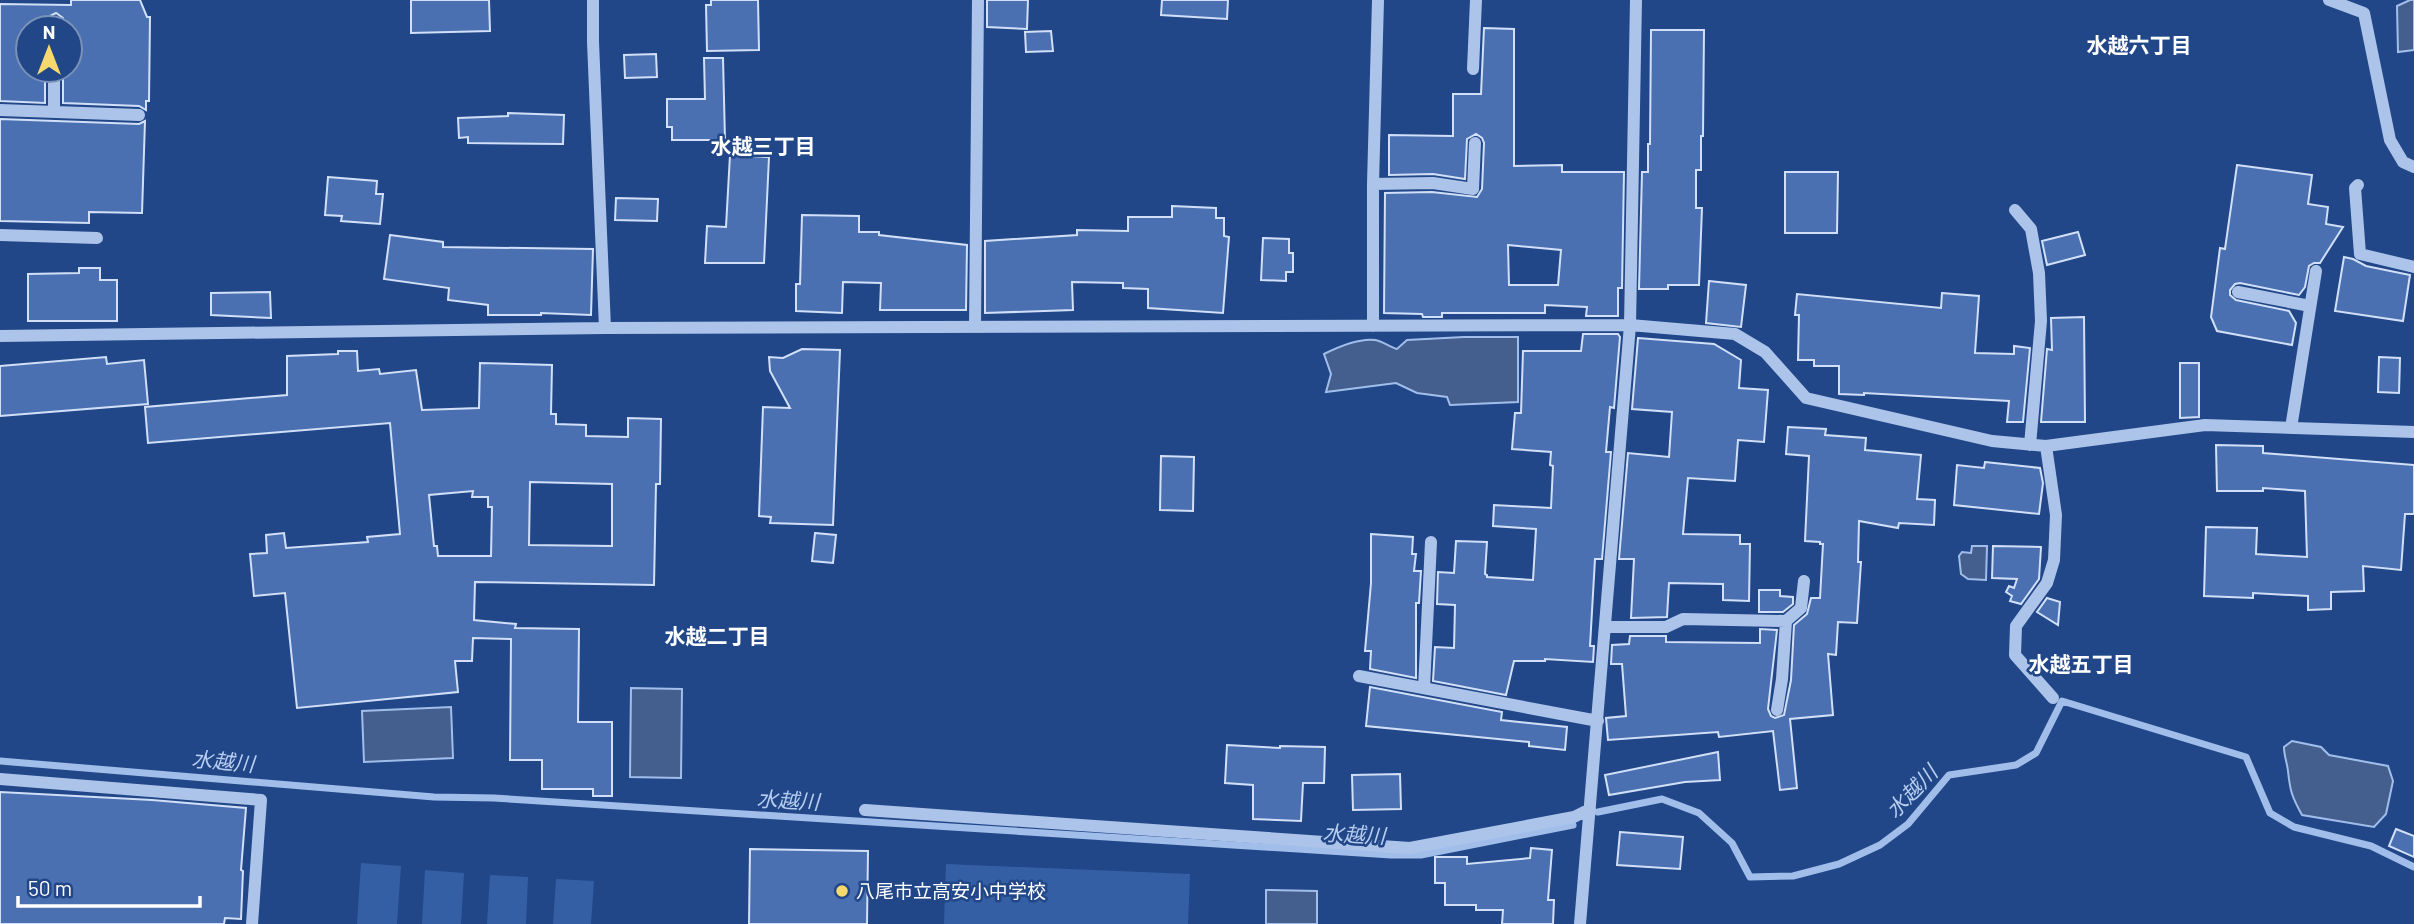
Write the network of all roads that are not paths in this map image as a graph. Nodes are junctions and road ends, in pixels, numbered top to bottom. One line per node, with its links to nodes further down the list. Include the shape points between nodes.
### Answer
1 (593, 0): 26 (street)
2 (978, 0): 25 (street)
3 (1378, 0): 14 (street)
4 (1476, 0): 7 (street)
5 (1636, 0): 23 (street)
6 (2329, 0): 13 (street, via 2364,13 2390,139 2403,162)
7 (1473, 69)
8 (54, 84): 10 (street)
9 (0, 110): 10 (street)
10 (54, 112): 11 (street)
11 (139, 115)
12 (1475, 143): 14 (street, via 1473,189 1433,183)
13 (2414, 167)
14 (1373, 184): 24 (street)
15 (2358, 186): 19 (street, via 2360,254)
16 (2015, 210): 30 (street, via 2031,229 2039,273 2041,321)
17 (0, 235): 18 (street)
18 (97, 237)
19 (2414, 267)
20 (2316, 271): 22 (street)
21 (2238, 292): 22 (street)
22 (2310, 306): 28 (street)
23 (1630, 325): 24 (street); 30 (street, via 1735,334 1765,352 1806,398 1992,441); 35 (street)
24 (1373, 326): 25 (street)
25 (975, 327): 26 (street)
26 (605, 328): 27 (street)
27 (0, 336)
28 (2291, 428): 29 (street); 31 (street, via 2204,425)
29 (2414, 432)
30 (2030, 445): 31 (street)
31 (2046, 446): 38 (street, via 2056,515 2054,560 2047,583 2016,626 2015,655)
32 (1431, 541): 37 (street)
33 (1804, 582): 34 (street, via 1801,608)
34 (1786, 621): 35 (street, via 1683,619 1666,627); 39 (street)
35 (1606, 627): 40 (street)
36 (1359, 676): 37 (street)
37 (1424, 688): 40 (street)
38 (2053, 698)
39 (1777, 710)
40 (1598, 721): 42 (street)
41 (0, 779): 44 (street, via 261,800)
42 (1590, 809): 43 (street, via 1574,817 1410,848); 45 (street)
43 (865, 810)
44 (252, 924)
45 (1580, 924)

